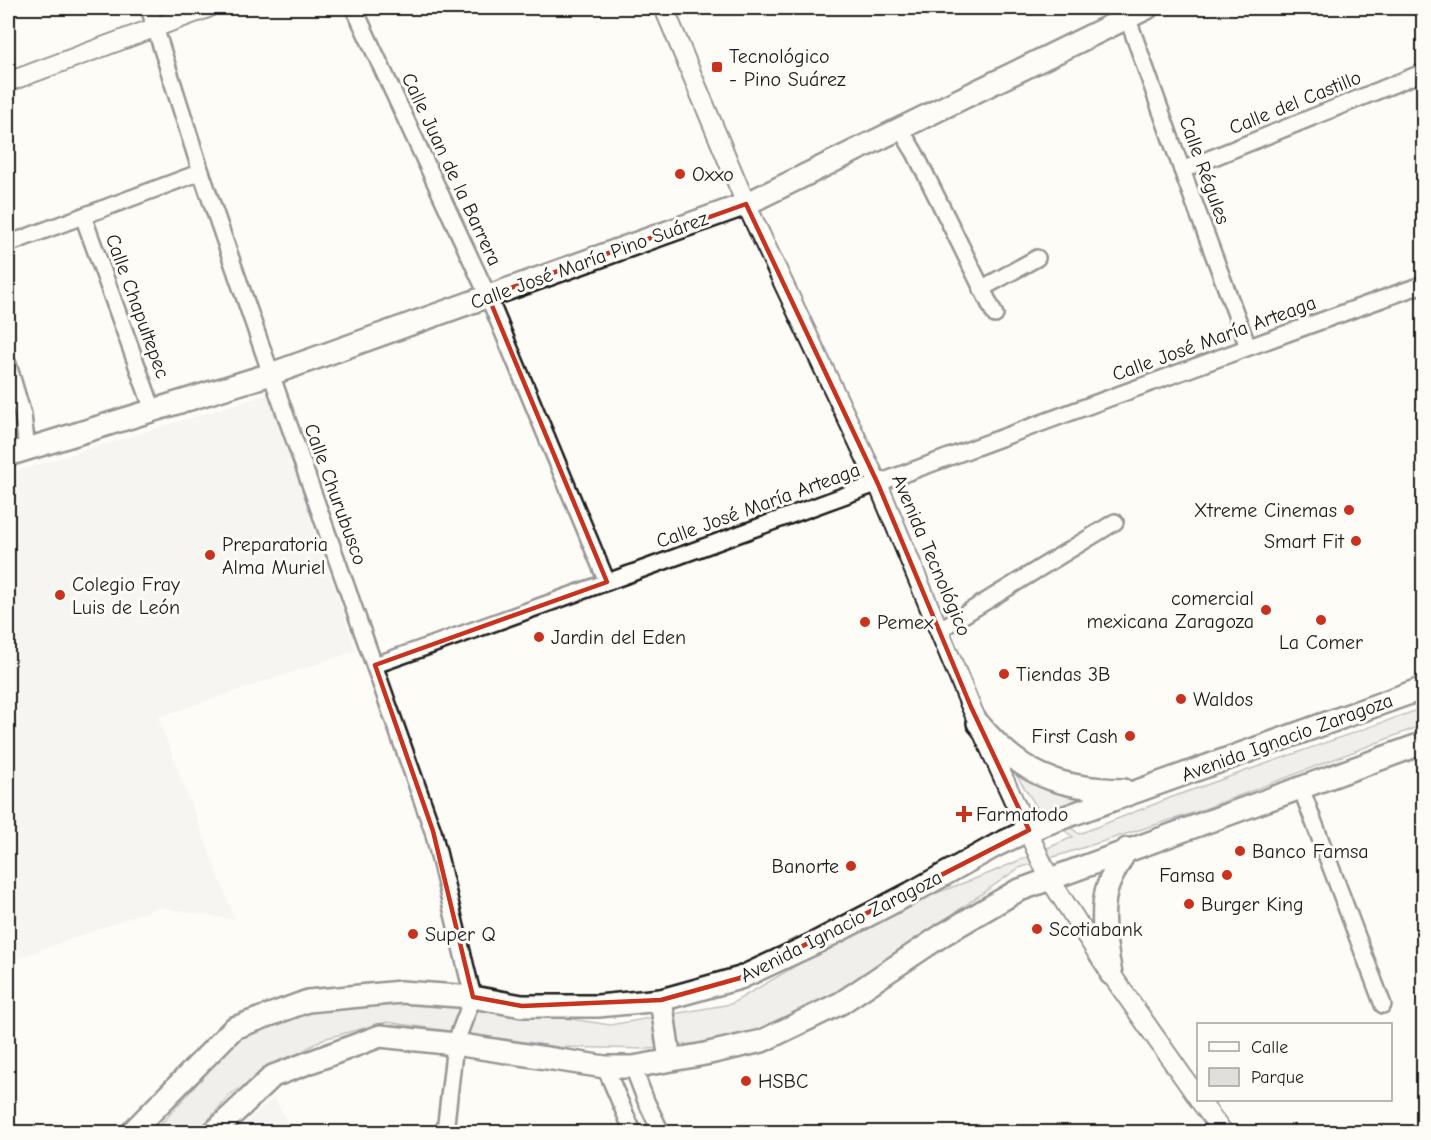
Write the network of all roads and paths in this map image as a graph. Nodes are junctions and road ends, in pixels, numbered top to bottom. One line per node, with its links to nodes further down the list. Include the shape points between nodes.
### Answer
1 (149, 8): 7 (street, Calle Churubusco)
2 (208, 8): 7 (street)
3 (354, 8): 19 (street, Calle Juan de la Barrera)
4 (664, 8): 13 (street, Avenida Tecnológico)
5 (1147, 8): 6 (main road, Calle José María Pino Suárez)
6 (1129, 10): 10 (main road, Calle José María Pino Suárez); 11 (street, Calle Régules)
7 (155, 27): 9 (street); 12 (street, Calle Churubusco)
8 (1424, 72): 11 (street, Calle del Castillo)
9 (8, 82)
10 (901, 130): 13 (main road, Calle José María Pino Suárez); 18 (street)
11 (1182, 170): 21 (street, Calle Régules)
12 (201, 172): 14 (street); 23 (street, Calle Churubusco)
13 (746, 204): 19 (main road, Calle José María Pino Suárez); 26 (street, Avenida Tecnológico)
14 (83, 216): 15 (street); 24 (street, Calle Chapultepec)
15 (8, 244)
16 (1037, 258): 18 (street)
17 (1424, 284): 21 (street, Calle José María Arteaga)
18 (981, 290): 20 (street)
19 (488, 296): 23 (main road, Calle José María Pino Suárez); 28 (street, Calle Juan de la Barrera)
20 (995, 315)
21 (1248, 347): 26 (street, Calle José María Arteaga)
22 (8, 364): 25 (street, via 23,415)
23 (271, 374): 24 (main road, Calle José María Pino Suárez); 30 (street, Calle Churubusco)
24 (153, 411): 25 (main road, Calle José María Pino Suárez)
25 (17, 452)
26 (878, 484): 28 (street, Calle José María Arteaga); 29 (street, Avenida Tecnológico)
27 (1115, 522): 29 (street)
28 (607, 582): 30 (street, Calle José María Arteaga)
29 (939, 630): 32 (street, Avenida Tecnológico)
30 (375, 665): 40 (street, Calle Churubusco, via 433,831)
31 (1424, 688): 35 (main road, Avenida Ignacio Zaragoza)
32 (978, 723): 35 (main road, via 1010,756 1048,779 1090,789); 36 (street, Avenida Tecnológico)
33 (1424, 743): 34 (main road)
34 (1301, 788): 37 (main road); 42 (street)
35 (1137, 791): 36 (main road, Avenida Ignacio Zaragoza)
36 (1029, 830): 38 (street, Avenida Tecnológico); 41 (main road, Avenida Ignacio Zaragoza, via 824,939 740,978)
37 (1127, 849): 38 (main road); 39 (main road, via 1106,893 1103,933)
38 (1049, 878): 39 (street, Avenida Tecnológico); 44 (main road, via 1017,891 841,1003 802,1023 762,1041)
39 (1110, 974): 47 (street, Avenida Tecnológico)
40 (473, 998): 41 (main road, Avenida Ignacio Zaragoza, via 522,1006 598,1006); 43 (street); 50 (main road, Avenida Ignacio Zaragoza, via 401,992 324,998 234,1028)
41 (661, 1000): 44 (main road)
42 (1383, 1005)
43 (455, 1044): 45 (main road); 51 (main road, via 380,1036 273,1076); 52 (street)
44 (670, 1060): 46 (main road)
45 (605, 1066): 46 (main road); 53 (street)
46 (633, 1066): 54 (street)
47 (1197, 1096)
48 (1200, 1101): 49 (street, Avenida Tecnológico)
49 (1220, 1131)
50 (132, 1132)
51 (214, 1132)
52 (445, 1132)
53 (633, 1132)
54 (661, 1132)

